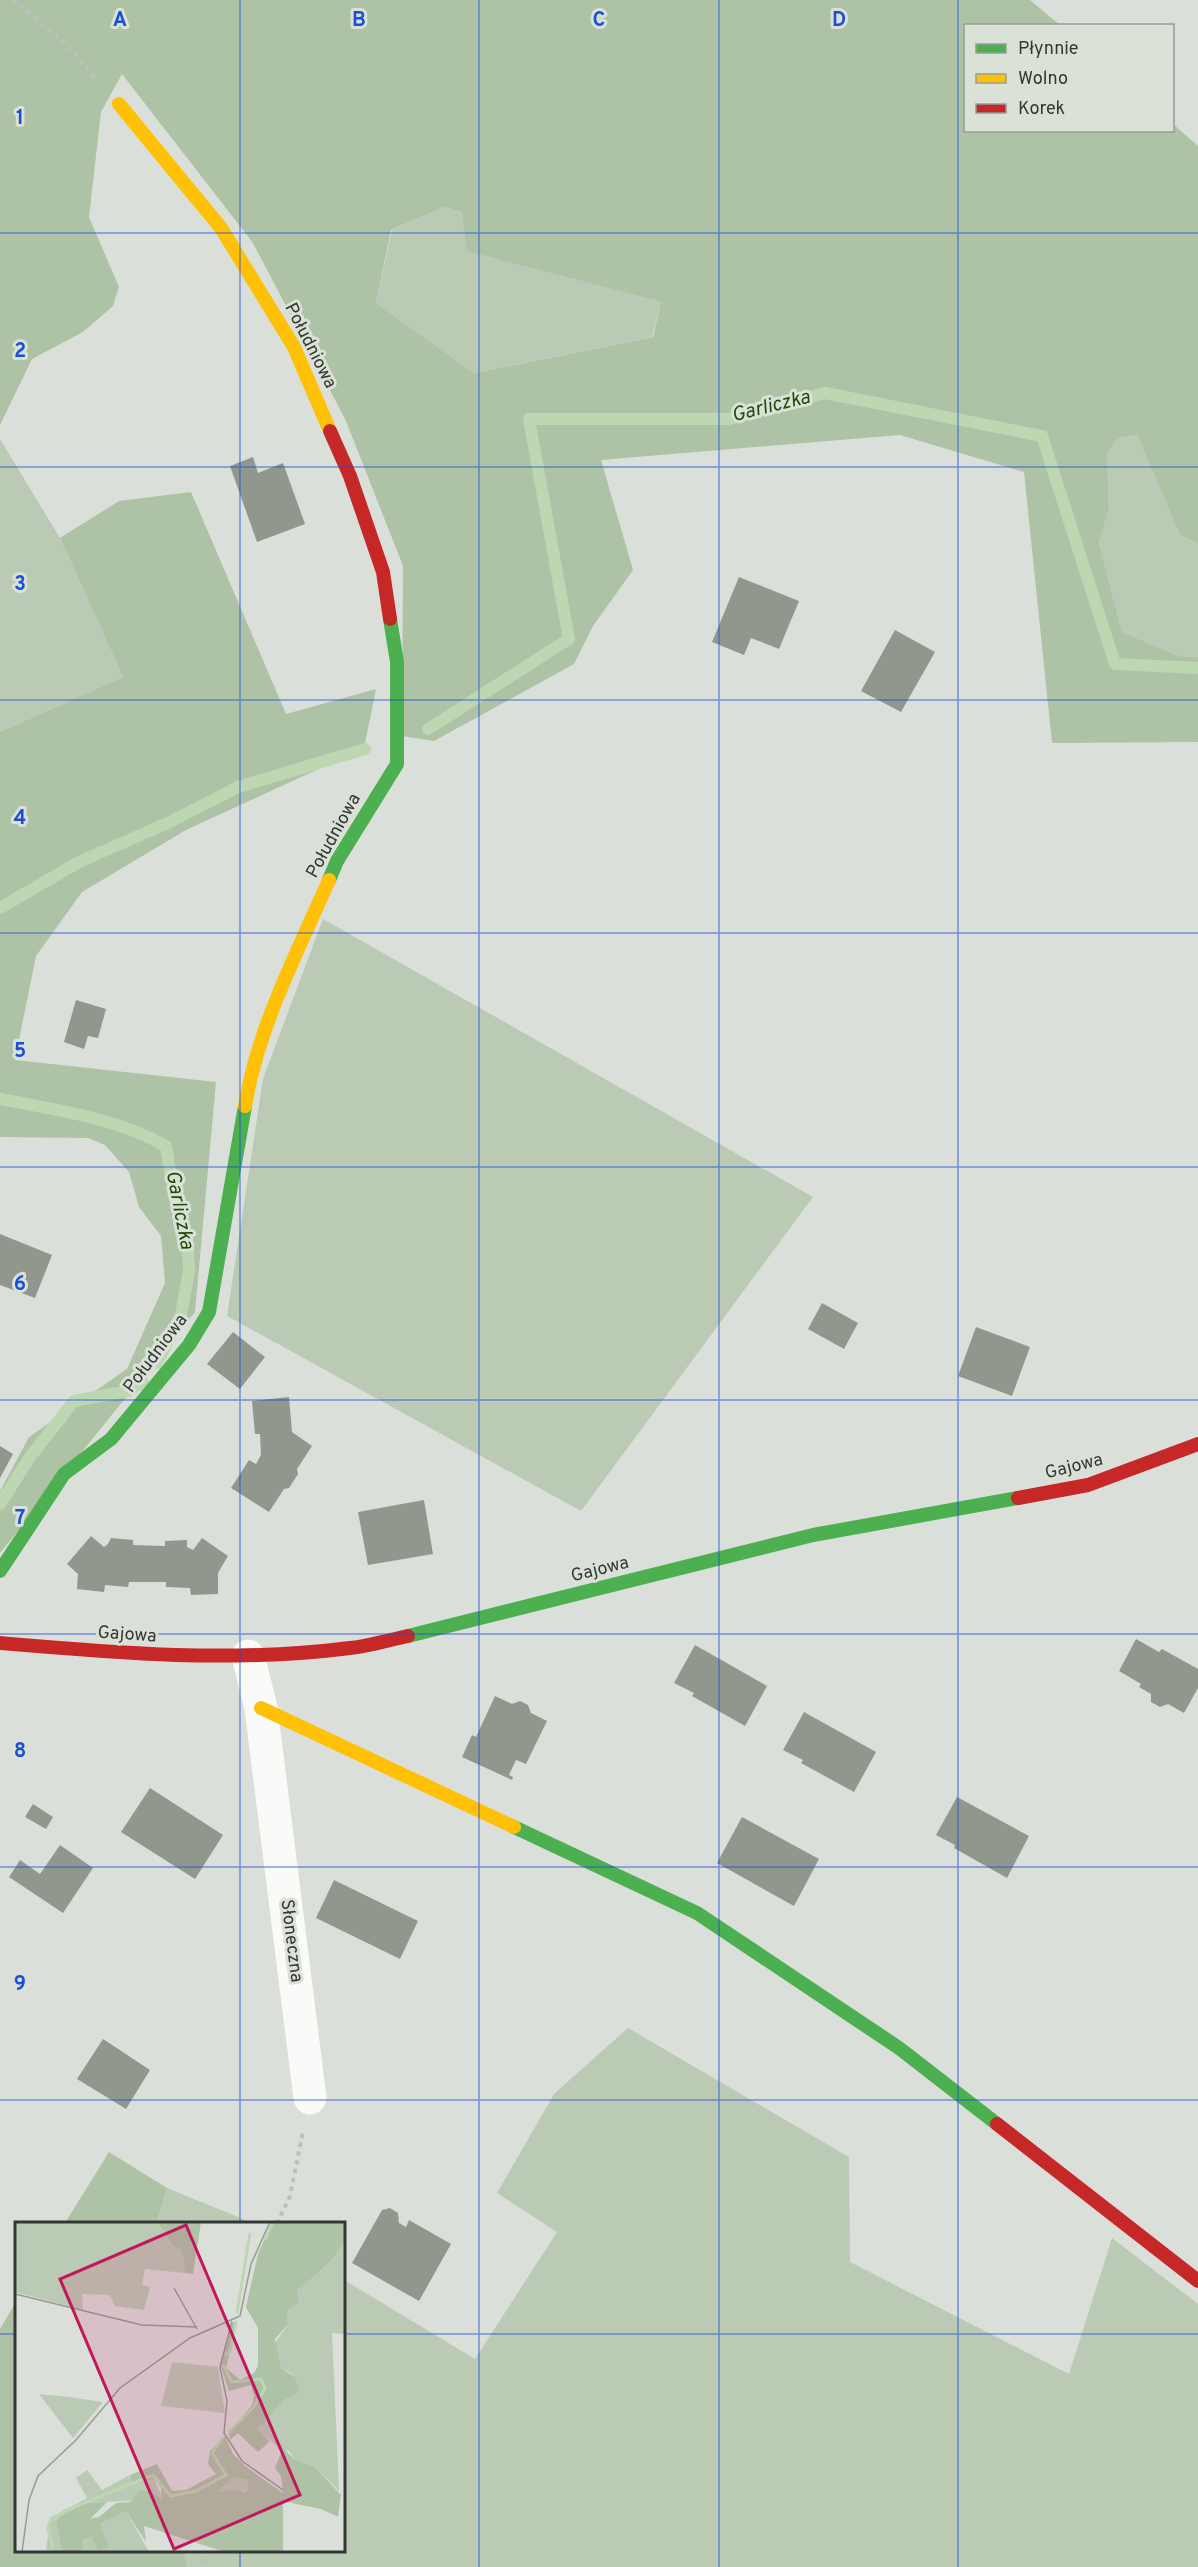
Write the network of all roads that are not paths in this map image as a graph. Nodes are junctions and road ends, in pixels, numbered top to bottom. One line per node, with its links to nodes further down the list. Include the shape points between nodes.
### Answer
1 (119, 105): 3 (street, Południowa, via 222,228 294,347 350,476 384,572 398,662 396,764 337,861 273,1008 249,1080 209,1312 189,1346 111,1439 64,1474)
2 (1198, 1444): 5 (street, Gajowa, via 1088,1485 813,1535 351,1648)
3 (0, 1571)
4 (0, 1643): 5 (street, Gajowa, via 147,1655)
5 (248, 1656): 6 (street, Słoneczna)
6 (261, 1708): 7 (street, Słoneczna); 8 (street, via 698,1913 899,2048)
7 (310, 2098)
8 (1198, 2281)

